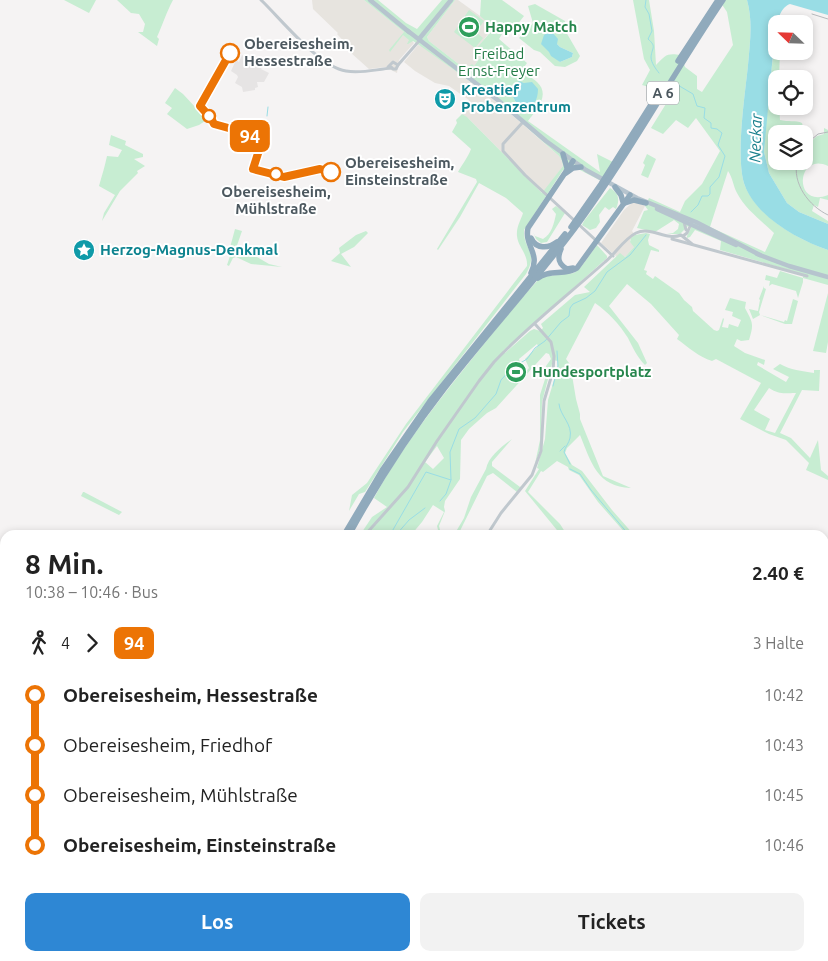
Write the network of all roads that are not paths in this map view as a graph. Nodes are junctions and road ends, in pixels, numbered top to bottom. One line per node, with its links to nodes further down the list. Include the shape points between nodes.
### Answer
1 (261, 0): 8 (street, via 314,54 343,71 392,67)
2 (370, 0): 6 (main road)
3 (451, 0): 7 (main road)
4 (718, 0): 14 (highway, A 6)
5 (723, 0): 14 (highway, A 6)
6 (411, 32): 7 (main road); 8 (main road)
7 (425, 33): 8 (main road); 8 (main road)
8 (420, 42): 9 (main road, via 466,75)
9 (522, 124): 10 (main road); 29 (street, via 502,149)
10 (563, 154): 11 (main road); 13 (highway)
11 (573, 161): 12 (main road); 13 (highway)
12 (581, 167): 13 (highway); 15 (main road)
13 (567, 170): 17 (highway)
14 (603, 185): 26 (highway, A 6)
15 (615, 187): 16 (main road); 19 (highway)
16 (629, 194): 18 (main road); 19 (highway)
17 (549, 197): 26 (highway, via 531,226 530,234 539,246 548,247); 33 (highway, via 527,231 535,262)
18 (644, 202): 19 (highway); 20 (main road)
19 (623, 203): 27 (highway)
20 (680, 217): 21 (main road); 22 (street)
21 (691, 222): 22 (street); 24 (street); 31 (main road, via 760,255)
22 (686, 230): 24 (street)
23 (650, 232): 24 (street); 25 (street); 29 (street, via 634,234)
24 (682, 236): 25 (street); 28 (street)
25 (673, 239): 28 (street)
26 (562, 241): 27 (highway, via 559,261 569,269 578,265); 32 (highway, A 6); 33 (highway, A 6)
27 (597, 241): 32 (highway, via 575,269 548,273)
28 (692, 244): 30 (street)
29 (612, 256): 34 (street)
30 (807, 276)
31 (828, 277)
32 (534, 281): 35 (highway, A 6, via 434,402)
33 (524, 286): 35 (highway, A 6, via 430,401 390,457)
34 (535, 324): 38 (street, via 486,371 408,487); 39 (street, via 551,342 554,353 554,367 544,401 539,459 527,483)
35 (368, 497): 36 (highway, A 6); 37 (highway, A 6)
36 (347, 530)
37 (352, 530)
38 (369, 530)
39 (490, 530)

